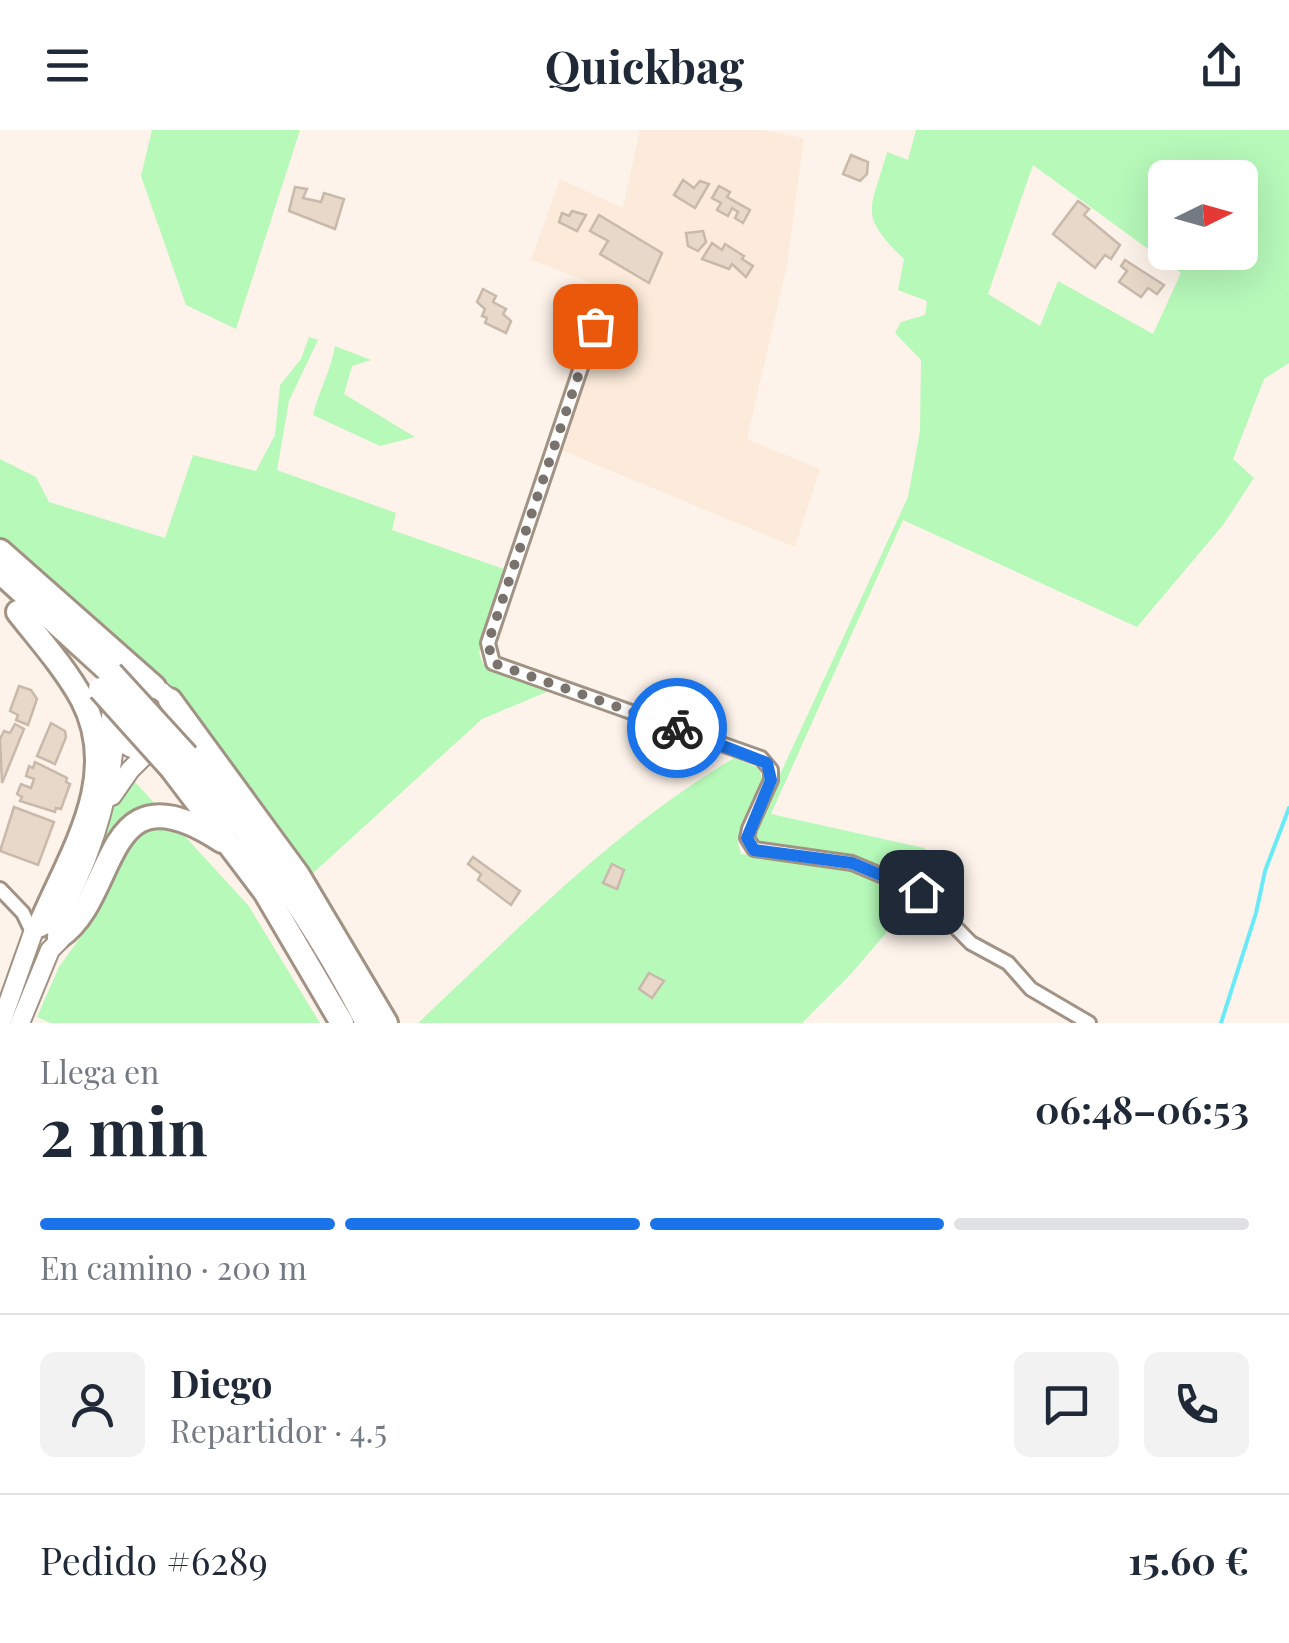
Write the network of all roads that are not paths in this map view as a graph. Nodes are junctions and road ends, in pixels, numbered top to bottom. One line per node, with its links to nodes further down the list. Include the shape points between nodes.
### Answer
1 (603, 302): 19 (street, via 498,607 488,643 493,663 761,758 771,780 748,829 754,850 852,863 921,892 971,943)
2 (0, 551): 6 (highway)
3 (0, 572): 5 (highway)
4 (9, 605): 5 (highway); 13 (highway, via 71,680 99,748 94,795)
5 (106, 681): 9 (highway, bridge)
6 (162, 693): 7 (street, via 129,688 118,696 111,710); 8 (street, via 176,720); 18 (highway, via 298,875)
7 (115, 734): 8 (street, via 134,749); 10 (street)
8 (150, 750): 10 (street)
9 (180, 763): 11 (highway); 17 (highway, via 285,884)
10 (102, 814): 13 (street)
11 (237, 852): 13 (highway, via 179,818 148,820 116,846 70,930); 16 (highway)
12 (0, 889): 13 (street)
13 (45, 935): 14 (street); 15 (street)
14 (1, 1023)
15 (20, 1023)
16 (342, 1023)
17 (367, 1023)
18 (386, 1023)
19 (1089, 1023)

